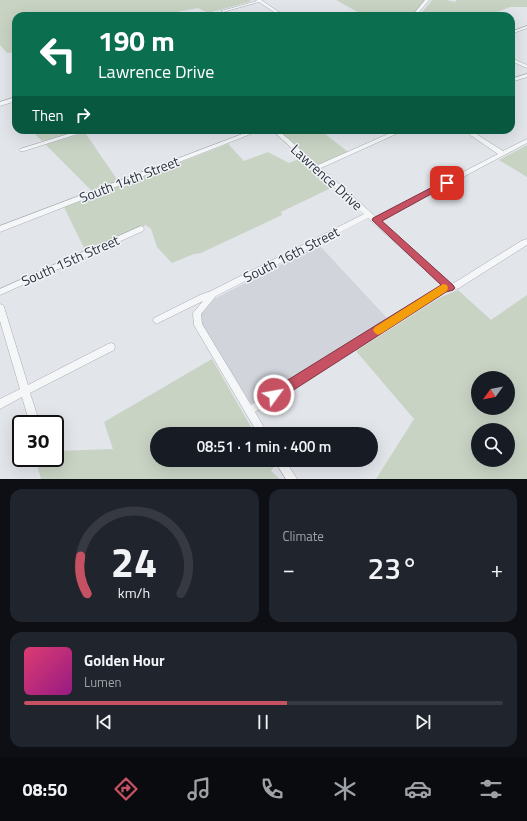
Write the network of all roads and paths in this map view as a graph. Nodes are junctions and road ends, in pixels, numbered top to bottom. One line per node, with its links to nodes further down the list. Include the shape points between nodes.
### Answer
1 (427, 0): 5 (street)
2 (259, 1): 3 (street); 4 (street)
3 (223, 11)
4 (277, 12)
5 (417, 12)
6 (527, 27): 7 (street)
7 (515, 32)
8 (515, 61): 9 (street)
9 (527, 67)
10 (527, 74): 11 (street)
11 (515, 79)
12 (12, 100): 13 (street)
13 (0, 104)
14 (74, 134): 20 (street)
15 (248, 134): 25 (street, South 14th Street)
16 (280, 134): 22 (street, Lawrence Drive)
17 (393, 134): 22 (street)
18 (472, 134): 21 (street)
19 (527, 141): 21 (street)
20 (22, 150)
21 (503, 154): 24 (street)
22 (318, 168): 23 (street, Lawrence Drive)
23 (369, 215): 24 (street, Lawrence Drive); 30 (street, South 16th Street)
24 (376, 220): 28 (street, Lawrence Drive)
25 (0, 229)
26 (141, 229): 29 (street, South 15th Street)
27 (527, 242): 28 (street)
28 (450, 288): 36 (street, via 444,288)
29 (0, 292)
30 (213, 294): 32 (street, South 16th Street); 36 (street, via 197,313 198,325)
31 (0, 307): 34 (street)
32 (157, 320)
33 (111, 347): 34 (street)
34 (25, 392): 35 (street); 37 (street)
35 (0, 404)
36 (249, 411): 38 (street)
37 (32, 415)
38 (259, 427)
39 (284, 467): 40 (street)
40 (292, 479)

